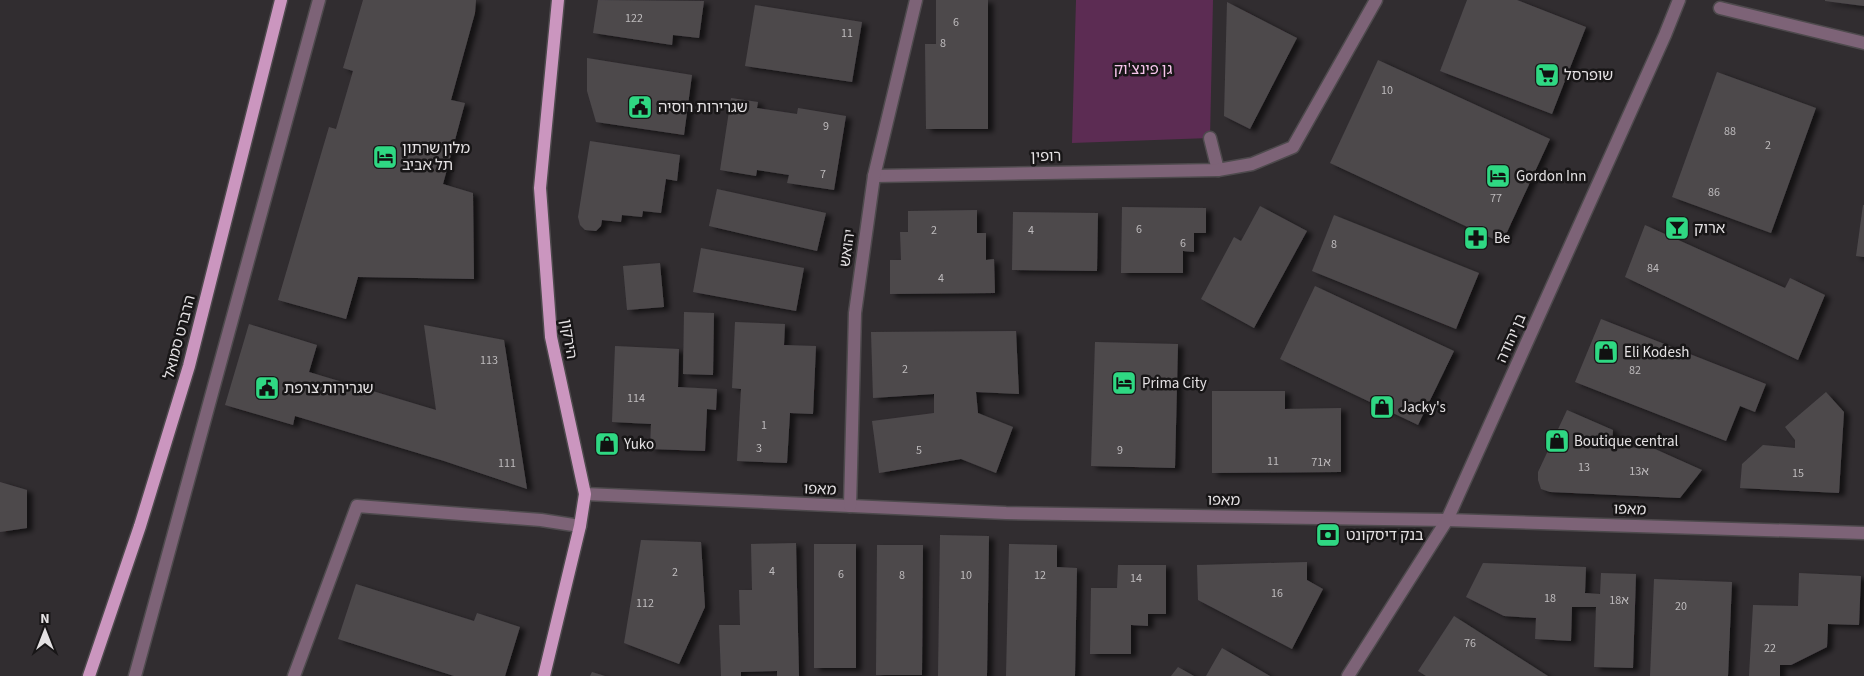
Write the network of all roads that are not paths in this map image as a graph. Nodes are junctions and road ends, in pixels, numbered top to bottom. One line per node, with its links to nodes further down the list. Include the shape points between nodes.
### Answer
1 (281, 0): 17 (main road, הרברט סמואל, via 189,366)
2 (319, 0): 18 (street)
3 (558, 0): 12 (main road, הירקון, via 540,188 551,337)
4 (916, 0): 11 (street, יהואש)
5 (1376, 0): 10 (street, רופין, via 1293,146 1252,164)
6 (1679, 0): 14 (street, בן יהודה)
7 (1720, 8): 8 (street)
8 (1864, 43)
9 (1210, 138): 10 (street)
10 (1218, 170): 11 (street, רופין)
11 (874, 176): 13 (street, יהואש, via 855,312)
12 (585, 494): 13 (street, מאפו); 15 (main road, הירקון)
13 (850, 506): 14 (street, מאפו, via 1006,513)
14 (1447, 520): 16 (street, מאפו); 21 (street, בן יהודה)
15 (580, 526): 19 (street, via 356,506); 20 (main road, הירקון)
16 (1864, 533)
17 (89, 676)
18 (135, 676)
19 (294, 676)
20 (544, 676)
21 (1348, 676)

